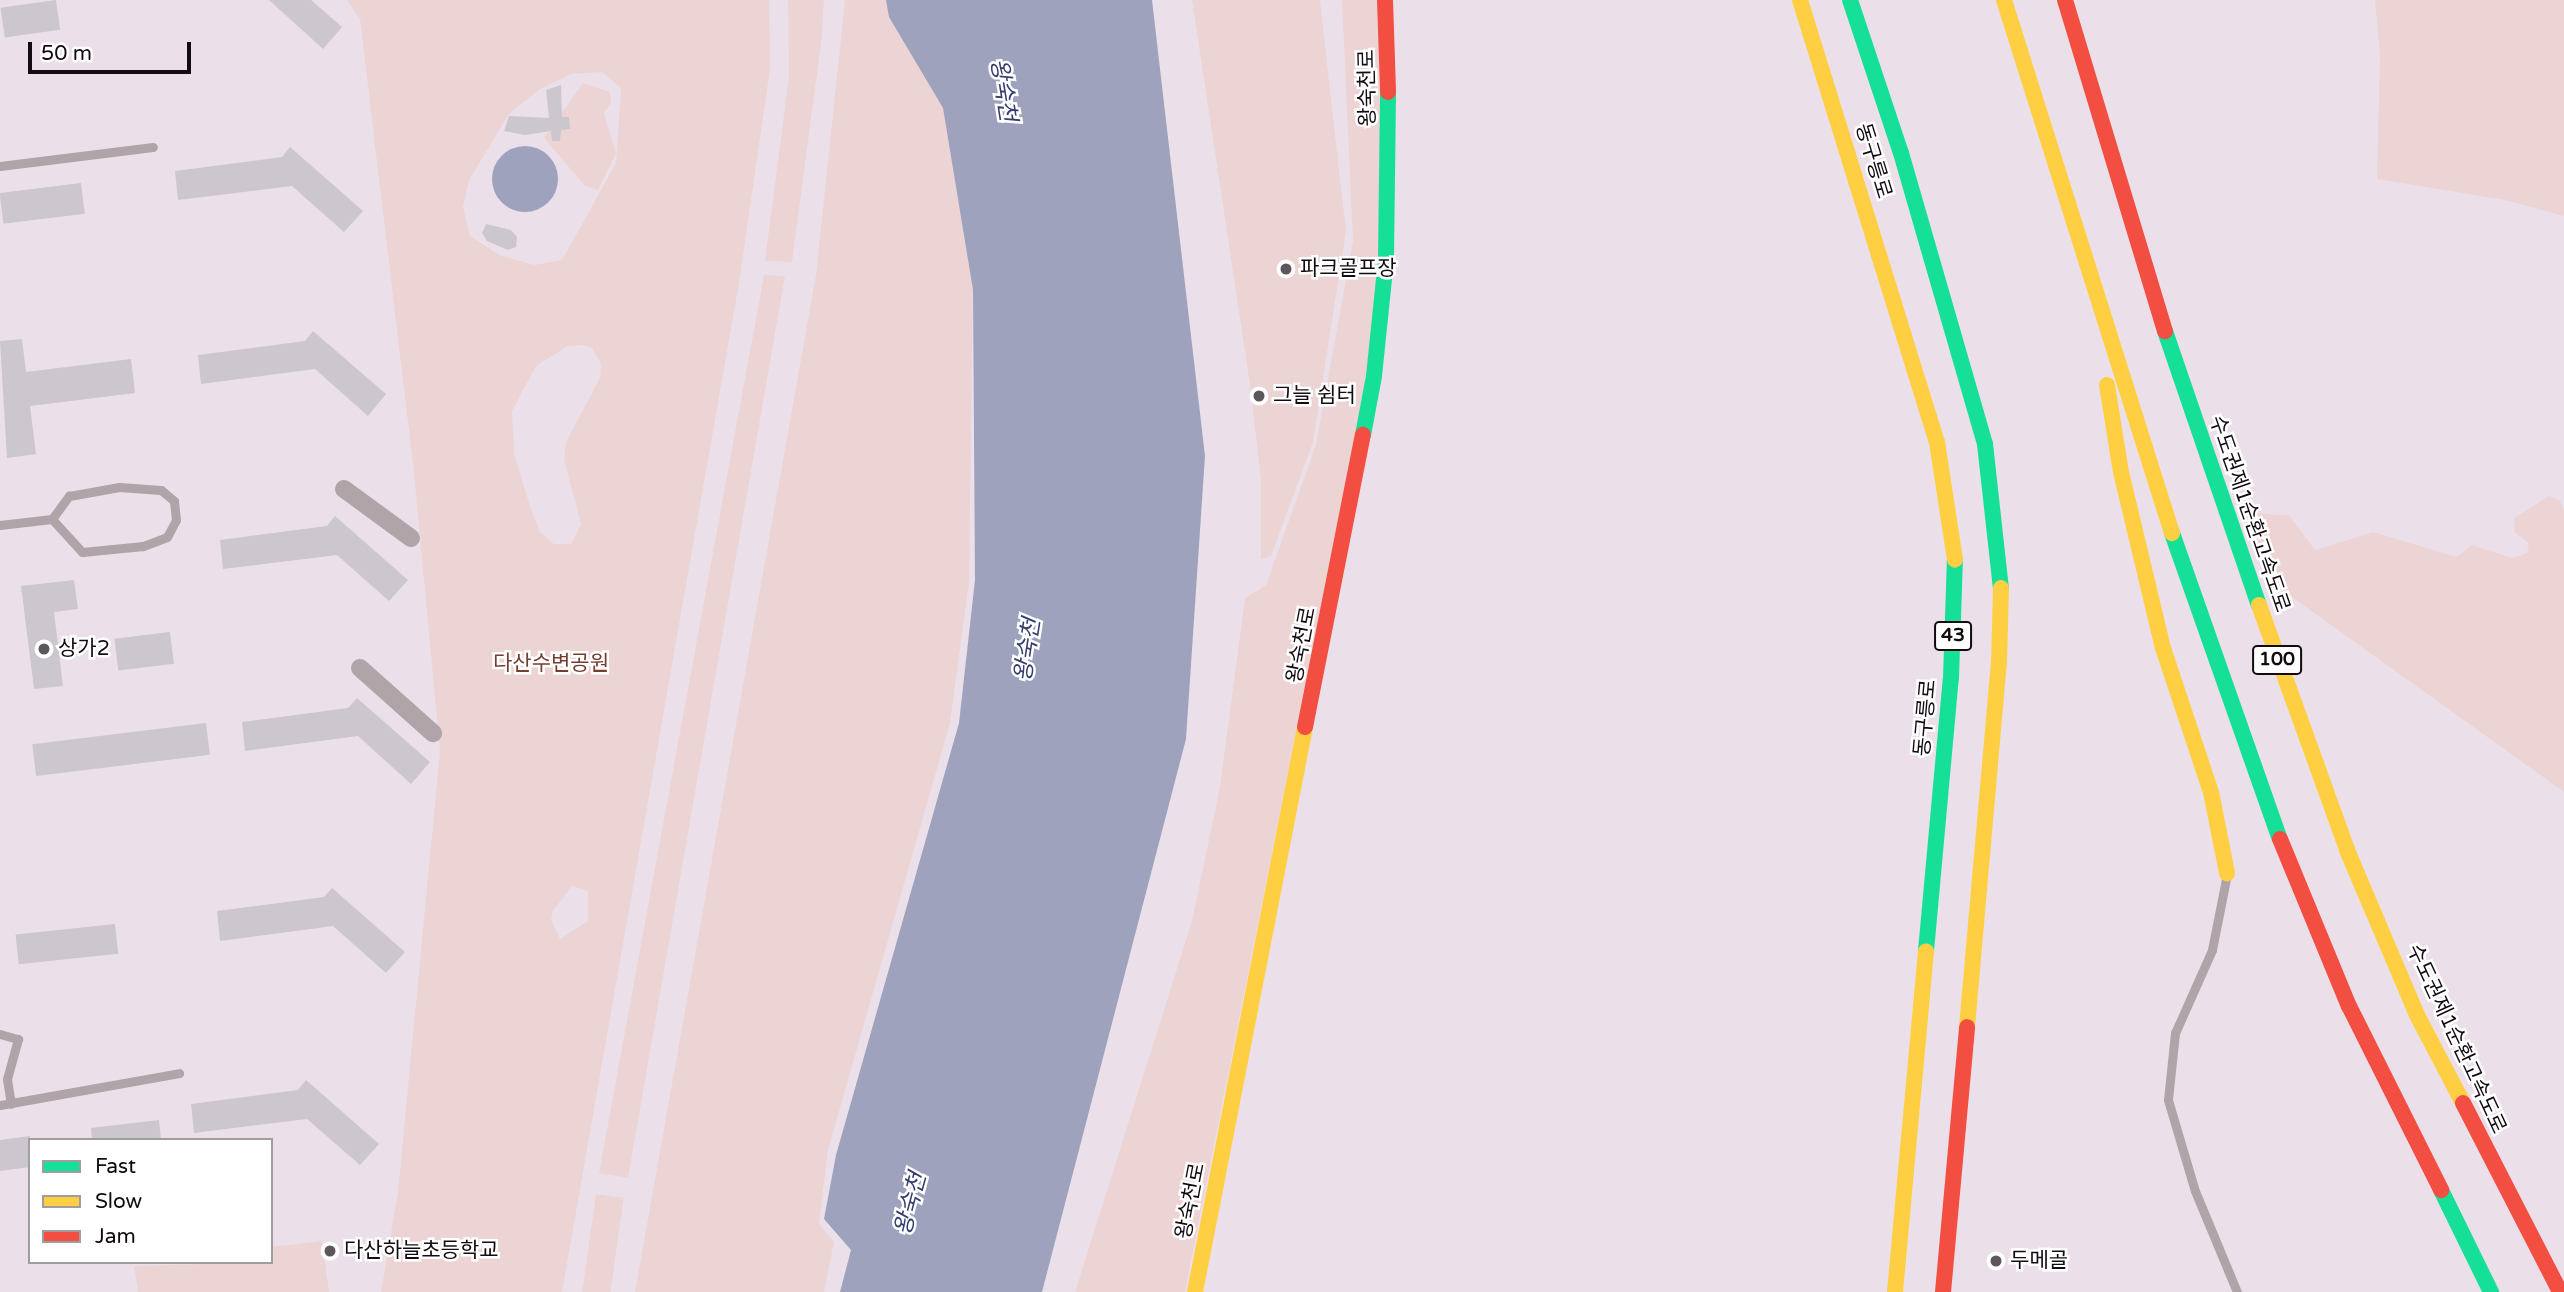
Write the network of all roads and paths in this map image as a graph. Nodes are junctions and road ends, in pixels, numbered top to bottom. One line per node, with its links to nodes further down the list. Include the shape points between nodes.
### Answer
1 (1385, 0): 20 (main road, 왕숙천로, via 1390,133 1386,259 1374,376)
2 (1800, 0): 21 (main road, 동구릉로 / 43, via 1937,442 1955,561 1951,678)
3 (1850, 0): 22 (main road, 동구릉로 / 43, via 1901,153 1985,444 2002,565 1998,664)
4 (2004, 0): 8 (main road, 100)
5 (2065, 0): 25 (main road, 수도권제1순환고속도로 / 100, via 2194,419 2347,850 2417,1015)
6 (153, 147): 7 (lane)
7 (0, 166)
8 (2090, 280): 15 (main road, via 2121,472 2163,648 2211,792); 24 (main road, 100, via 2157,489 2280,838 2349,1006)
9 (344, 489): 12 (street)
10 (52, 519): 10 (lane, via 82,552 143,546 167,537 176,520 174,501 161,490 119,487 69,496); 11 (lane)
11 (0, 525)
12 (411, 538)
13 (360, 668): 14 (street)
14 (433, 733)
15 (2227, 873): 23 (lane, via 2211,950 2175,1033 2168,1100 2194,1191)
16 (0, 1034): 18 (lane, via 19,1039 8,1079)
17 (179, 1073): 18 (lane)
18 (11, 1104): 19 (lane)
19 (0, 1105)
20 (1195, 1292)
21 (1895, 1292)
22 (1943, 1292)
23 (2237, 1292)
24 (2491, 1292)
25 (2560, 1292)

